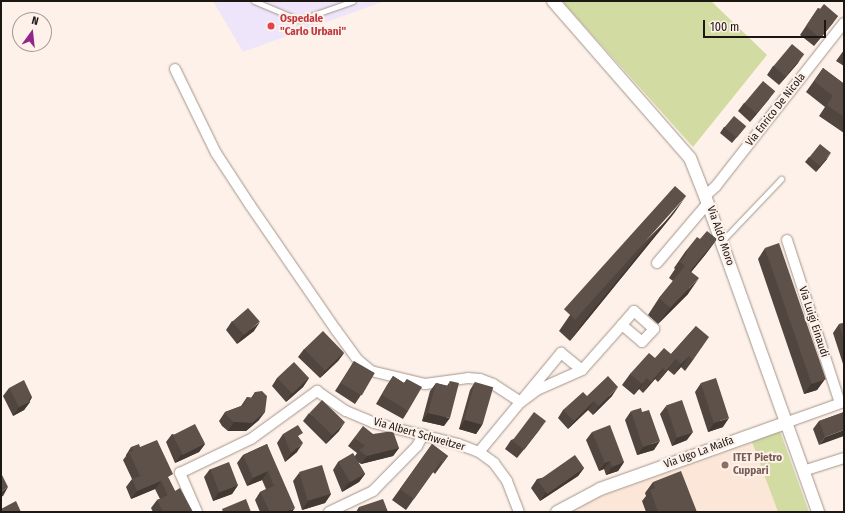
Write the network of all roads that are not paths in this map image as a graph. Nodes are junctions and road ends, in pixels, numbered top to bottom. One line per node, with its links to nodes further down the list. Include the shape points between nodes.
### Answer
1 (254, 1): 2 (lane, via 299,20)
2 (353, 1)
3 (553, 1): 7 (street, Via Aldo Moro, via 690,158)
4 (844, 23): 7 (street, Via Enrico De Nicola)
5 (175, 69): 13 (street, via 216,153 358,360 371,371 425,384 468,378 480,380 493,384)
6 (781, 179): 9 (lane)
7 (707, 199): 9 (street, Via Aldo Moro); 10 (street, Via Enrico De Nicola)
8 (787, 240): 14 (street, Via Luigi Einaudi)
9 (721, 241): 15 (street, Via Aldo Moro)
10 (657, 263)
11 (622, 325): 12 (street)
12 (582, 370): 13 (street, via 537,390); 13 (street, via 561,352)
13 (521, 402): 17 (street)
14 (842, 403): 15 (street, Via Ugo La Malfa)
15 (785, 422): 19 (street, Via Aldo Moro); 23 (street, Via Ugo La Malfa, via 600,489)
16 (423, 436): 17 (street, Via Albert Schweitzer); 20 (street, Via Albert Schweitzer, via 374,423 346,411 317,391 251,439 180,473); 21 (street, via 417,446 373,491)
17 (479, 452): 22 (street, Via Albert Schweitzer, via 494,463 507,481)
18 (844, 458): 19 (street)
19 (803, 471): 24 (street, Via Aldo Moro)
20 (197, 512)
21 (329, 512)
22 (519, 512)
23 (557, 512)
24 (818, 512)

